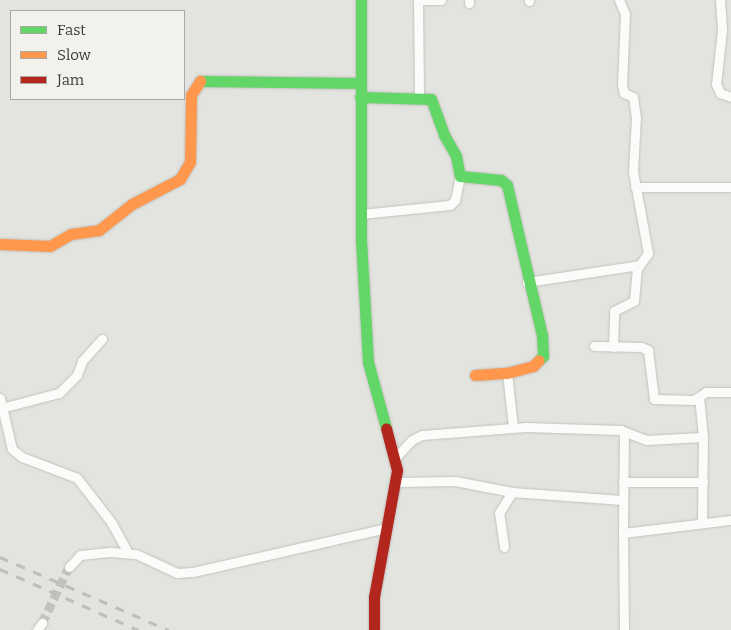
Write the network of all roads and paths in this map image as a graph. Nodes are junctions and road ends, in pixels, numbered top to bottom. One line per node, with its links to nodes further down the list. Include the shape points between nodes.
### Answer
1 (361, 0): 7 (street)
2 (418, 0): 9 (street)
3 (422, 0): 4 (street)
4 (441, 0)
5 (619, 0): 12 (street, via 625,14 622,85 624,92 633,96 636,118)
6 (720, 0): 10 (street, via 722,30 716,84 720,93)
7 (360, 83): 8 (street); 15 (street, via 201,80 191,95 190,162 180,179 132,204 99,230 71,234 50,246)
8 (360, 97): 9 (street); 14 (street)
9 (419, 97): 11 (street, via 431,99 436,105 444,135 456,156)
10 (731, 97)
11 (460, 176): 14 (street, via 455,200 450,205); 17 (street, via 506,182)
12 (635, 187): 13 (street); 16 (street, via 648,253)
13 (731, 187)
14 (361, 214): 29 (street, via 368,362 379,411)
15 (0, 244)
16 (639, 265): 17 (street); 20 (street, via 634,301 614,311)
17 (527, 282): 21 (street, via 542,335 543,356 534,366)
18 (102, 339): 25 (street, via 82,361 77,375 59,393)
19 (594, 346): 20 (street)
20 (613, 346): 24 (street, via 644,347 648,350 654,399 692,400)
21 (507, 373): 22 (street); 26 (street)
22 (475, 375)
23 (731, 392): 24 (street, via 706,392)
24 (699, 397): 28 (street)
25 (0, 403): 40 (street, via 9,443 16,454 77,478 111,522)
26 (513, 427): 27 (street); 29 (street, via 422,436 412,440)
27 (623, 431): 28 (street, via 646,440); 31 (street)
28 (703, 437): 32 (street)
29 (396, 457): 30 (street)
30 (398, 482): 33 (street, via 455,481); 37 (street)
31 (623, 482): 32 (street); 34 (street)
32 (703, 482): 36 (street)
33 (512, 492): 34 (street); 39 (street, via 499,513)
34 (622, 500): 38 (street)
35 (731, 520): 36 (street)
36 (702, 522): 38 (street)
37 (387, 528): 40 (street, via 192,572 170,571); 42 (street, via 374,597)
38 (623, 533): 43 (street)
39 (504, 547)
40 (128, 553): 41 (street, via 80,555)
41 (69, 567)
42 (374, 630)
43 (624, 630)

